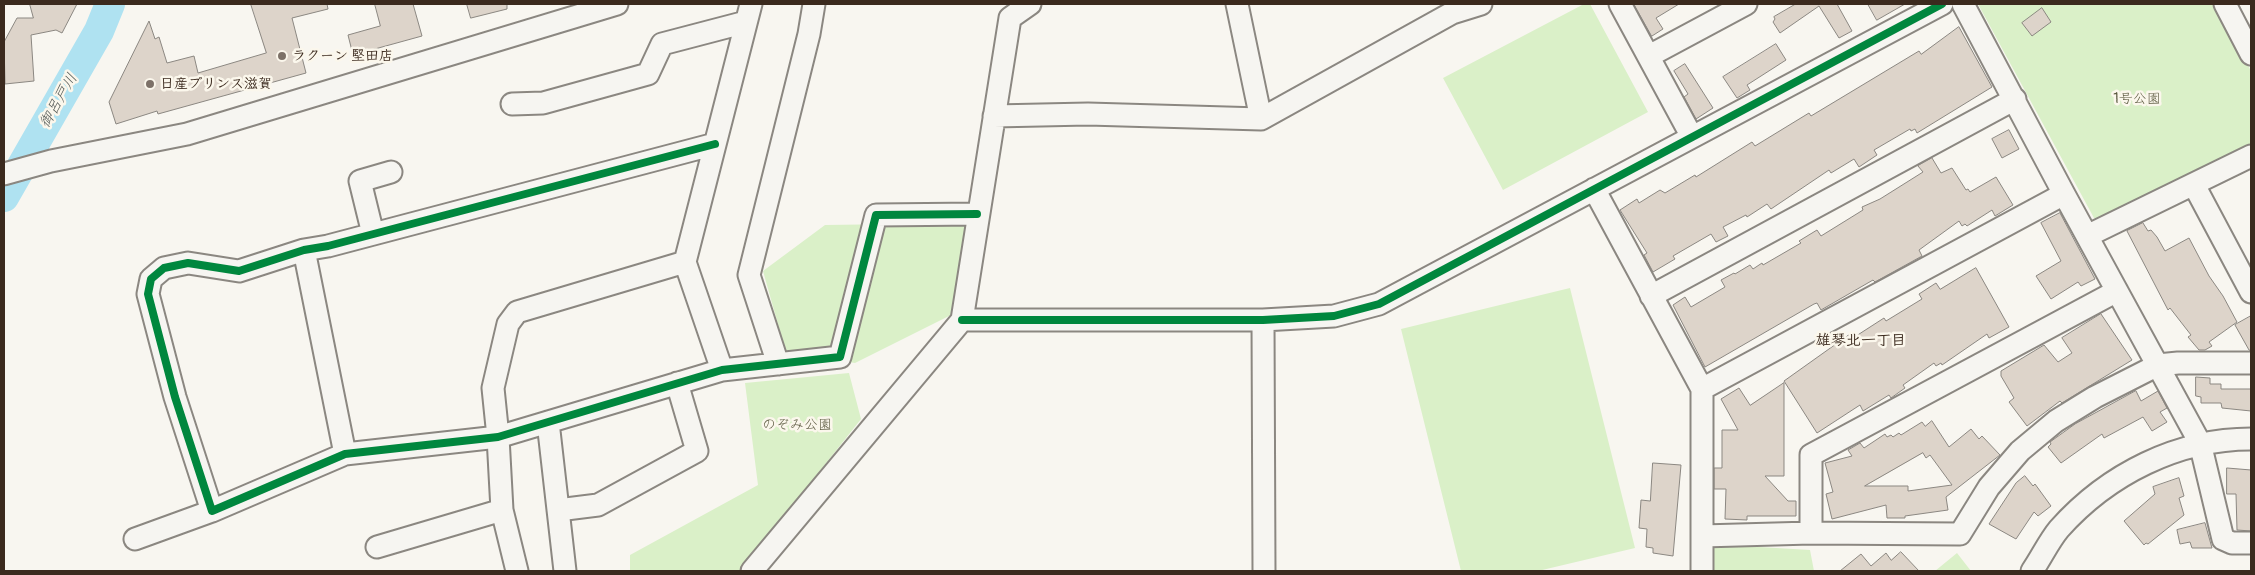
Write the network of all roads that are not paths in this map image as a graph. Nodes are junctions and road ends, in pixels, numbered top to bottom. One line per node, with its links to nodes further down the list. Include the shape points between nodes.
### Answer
1 (617, 4): 23 (street, via 187,134 51,161)
2 (814, 4): 38 (street, via 749,275)
3 (1030, 4): 17 (street, via 1010,18)
4 (1237, 4): 18 (street)
5 (1481, 4): 11 (street)
6 (1620, 4): 14 (street)
7 (1746, 4): 14 (street)
8 (1942, 4): 19 (street)
9 (1963, 4): 15 (street)
10 (2225, 4): 13 (street)
11 (1450, 8): 18 (street)
12 (749, 13): 16 (street, via 662,44 648,74 543,103); 20 (street)
13 (2248, 41)
14 (1649, 56): 19 (street)
15 (2015, 99): 26 (street); 34 (street)
16 (512, 104)
17 (994, 116): 18 (street, via 1088,114); 27 (street)
18 (1261, 119)
19 (1692, 137): 25 (street)
20 (715, 144): 28 (street); 31 (street)
21 (2251, 156): 24 (street)
22 (391, 172): 28 (street, via 360,181)
23 (4, 174)
24 (2194, 185): 29 (street); 33 (street)
25 (1594, 189): 34 (street); 36 (street, via 1379,304 1334,316)
26 (2064, 194): 29 (street); 42 (street)
27 (977, 214): 35 (street); 38 (street, via 876,215 840,357)
28 (373, 234): 30 (street)
29 (2087, 236): 32 (street)
30 (304, 250): 47 (street); 50 (street, via 239,271 188,263 164,268 151,279 148,294 175,397)
31 (685, 262): 40 (street); 44 (street, via 517,312 508,324 493,388)
32 (2116, 291): 39 (street); 51 (street, via 1811,455)
33 (2251, 292)
34 (1652, 296): 42 (street)
35 (962, 320): 36 (street); 58 (street)
36 (1263, 320): 59 (street)
37 (2251, 363): 39 (street)
38 (778, 364): 40 (street)
39 (2158, 365): 46 (street); 51 (street, via 2056,421 2020,451 1989,487 1960,534)
40 (722, 370): 41 (street)
41 (677, 383): 43 (street); 49 (street, via 696,451 598,505)
42 (1702, 389): 52 (street)
43 (548, 422): 44 (street); 49 (street)
44 (498, 437): 47 (street); 48 (street)
45 (2251, 439): 46 (street)
46 (2200, 443): 54 (street, via 2223,539 2232,543); 61 (street, via 2166,454 2126,474 2090,500 2058,530)
47 (345, 454): 50 (street)
48 (502, 510): 55 (street); 56 (street)
49 (558, 510): 57 (street)
50 (212, 511): 53 (street)
51 (1811, 533): 52 (street)
52 (1702, 536): 60 (street)
53 (135, 539)
54 (2251, 543)
55 (378, 547)
56 (517, 571)
57 (565, 571)
58 (752, 571)
59 (1264, 571)
60 (1702, 571)
61 (2032, 571)

